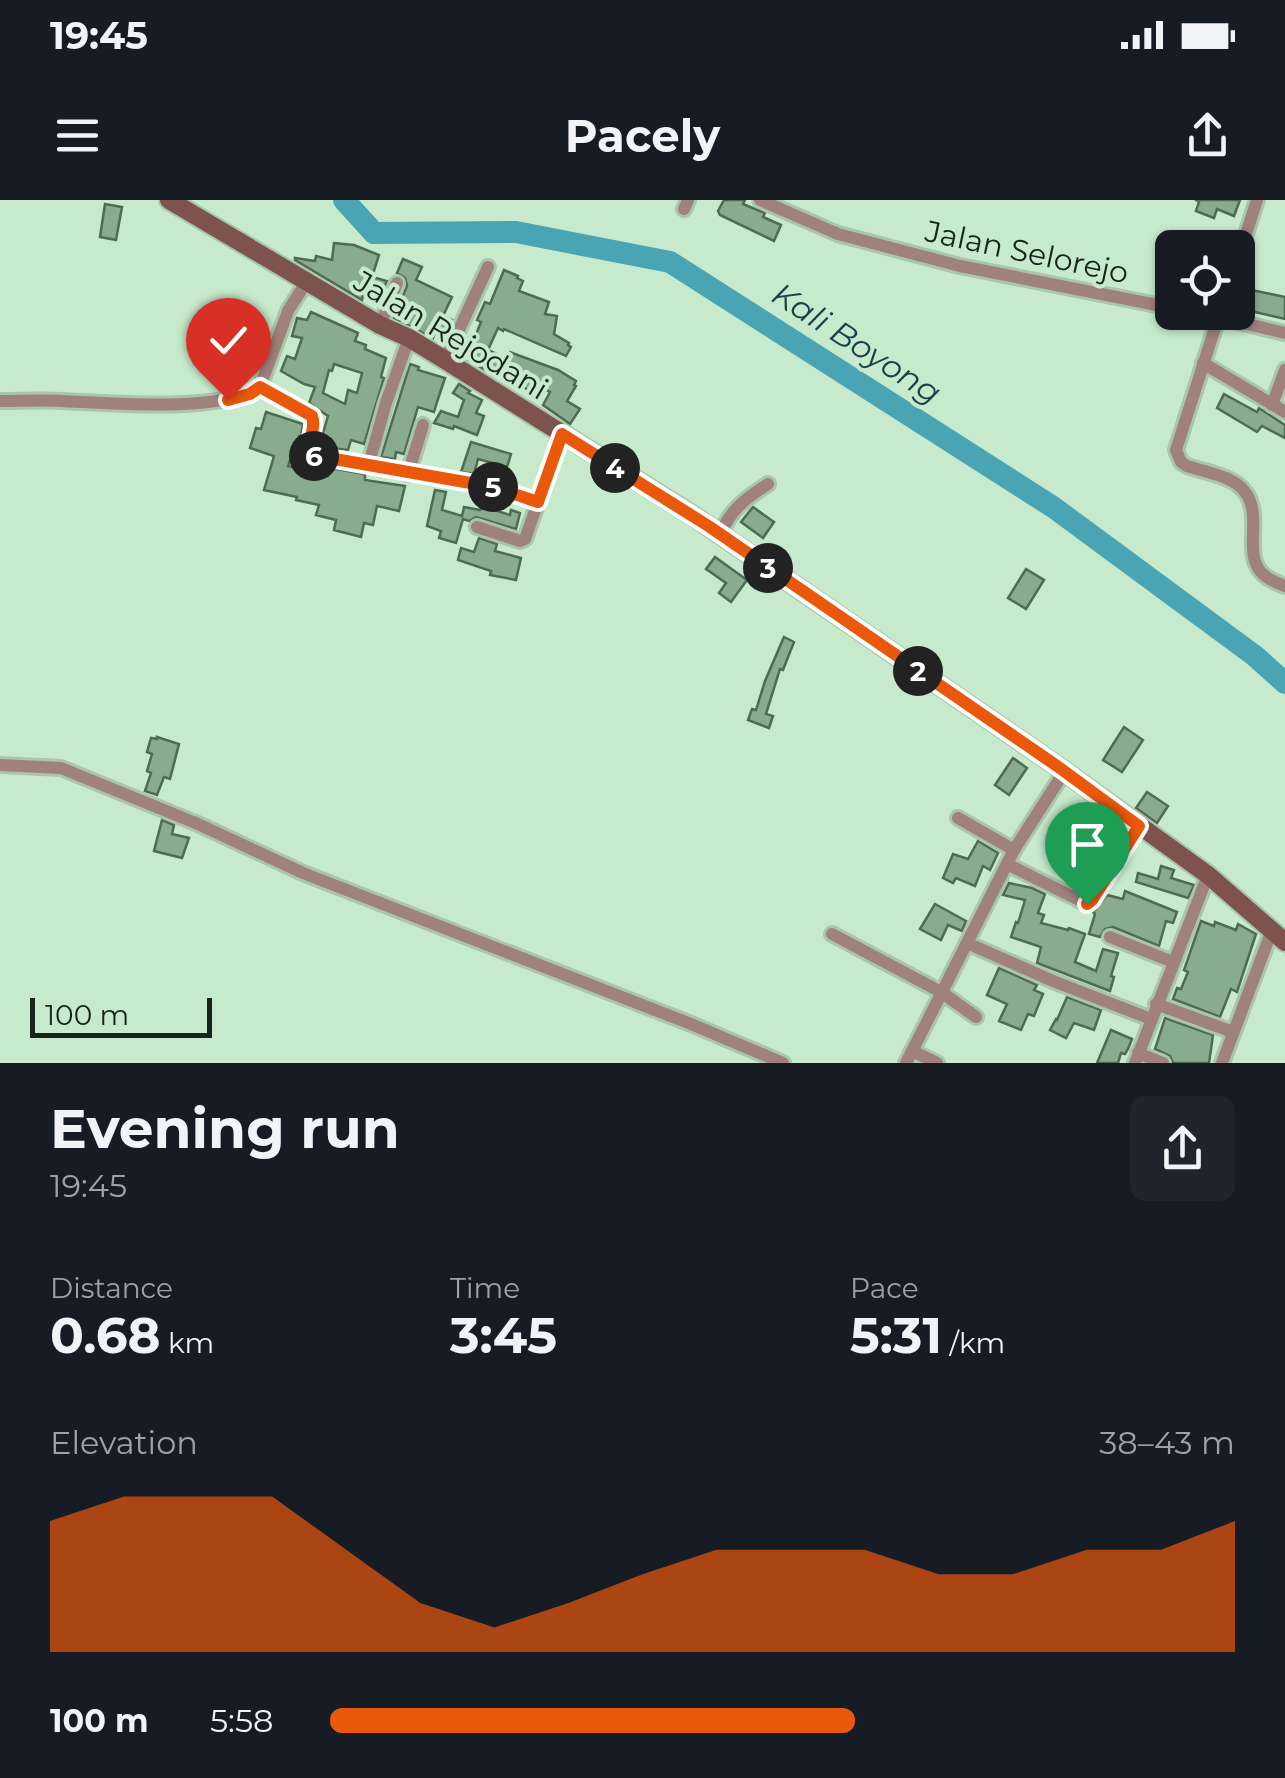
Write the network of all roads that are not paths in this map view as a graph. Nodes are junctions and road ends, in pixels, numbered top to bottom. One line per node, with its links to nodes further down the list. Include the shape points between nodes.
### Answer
1 (170, 200): 4 (main road, Jalan Rejodani)
2 (760, 200): 9 (street, Jalan Selorejo, via 838,234)
3 (1257, 200): 5 (street)
4 (198, 207): 7 (main road, Jalan Rejodani)
5 (1247, 230)
6 (488, 267): 15 (street)
7 (306, 281): 10 (main road, Jalan Rejodani); 18 (street)
8 (397, 283): 10 (street)
9 (1155, 305)
10 (380, 325): 14 (main road, Jalan Rejodani)
11 (1255, 325): 13 (street)
12 (1214, 330): 16 (street)
13 (1285, 333)
14 (409, 338): 15 (main road, Jalan Rejodani); 23 (street)
15 (446, 360): 22 (main road, Jalan Rejodani)
16 (1203, 363): 20 (street); 29 (street, via 1178,457 1245,492 1255,529 1254,563)
17 (1285, 370): 20 (street)
18 (260, 387): 19 (street, via 228,400); 23 (street, via 312,416 312,455)
19 (0, 401)
20 (1279, 409)
21 (424, 425): 24 (street)
22 (562, 434): 26 (street); 28 (main road, Jalan Rejodani)
23 (370, 464): 24 (street)
24 (408, 474): 26 (street, via 493,487)
25 (768, 484): 28 (street)
26 (538, 502): 27 (street, via 525,539)
27 (477, 527)
28 (715, 531): 31 (main road, Jalan Rejodani)
29 (1285, 586)
30 (0, 765): 48 (street, via 61,768 304,873)
31 (1064, 772): 33 (main road, Jalan Rejodani); 34 (street)
32 (958, 818): 34 (street)
33 (1139, 826): 34 (street, via 1087,904); 35 (main road, Jalan Rejodani)
34 (1010, 857): 39 (street)
35 (1208, 876): 37 (main road, Jalan Rejodani); 40 (street)
36 (832, 934): 41 (street)
37 (1278, 936): 45 (street)
38 (1110, 937): 40 (street)
39 (966, 943): 41 (street); 44 (street)
40 (1172, 962): 42 (street)
41 (941, 992): 43 (street); 46 (street)
42 (1156, 1004): 44 (street); 45 (street)
43 (976, 1017)
44 (1150, 1019): 47 (street)
45 (1233, 1032): 51 (street)
46 (909, 1057): 49 (street)
47 (1137, 1058): 50 (street)
48 (783, 1063)
49 (937, 1063)
50 (1163, 1063)
51 (1222, 1063)

